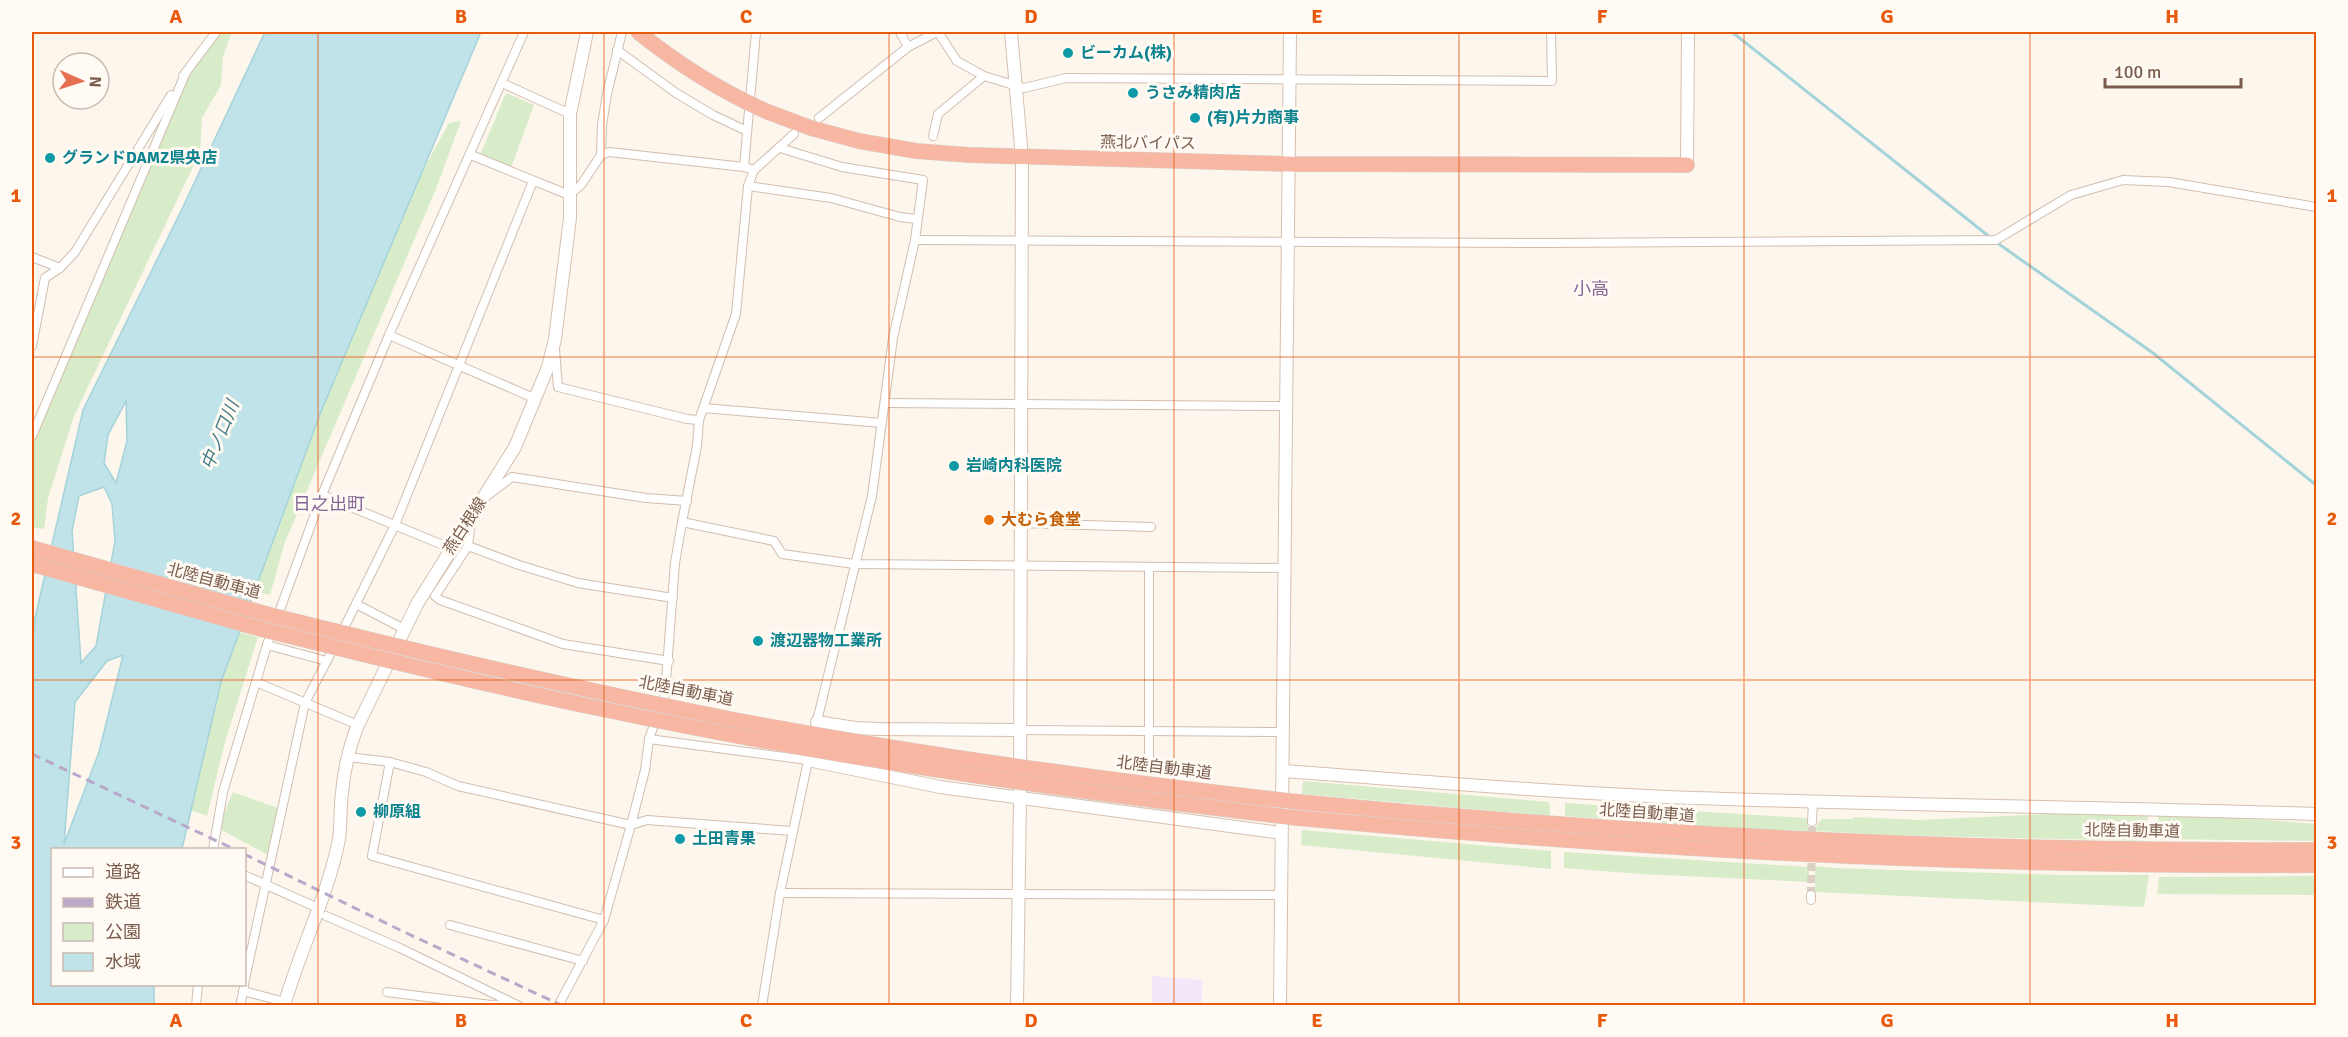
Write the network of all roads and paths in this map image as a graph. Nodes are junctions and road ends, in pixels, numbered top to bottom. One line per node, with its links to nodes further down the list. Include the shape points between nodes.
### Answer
1 (216, 32): 15 (street)
2 (524, 32): 18 (street)
3 (587, 32): 20 (street, 燕白根線)
4 (622, 32): 14 (street)
5 (638, 32): 28 (highway, 燕北バイパス, bridge, via 731,96 811,128 890,147)
6 (756, 32): 22 (street)
7 (900, 32): 13 (street)
8 (937, 32): 13 (street); 16 (street, via 957,62)
9 (1011, 32): 19 (street)
10 (1290, 32): 17 (street)
11 (1551, 32): 17 (street, via 1552,81)
12 (1688, 32): 30 (street)
13 (908, 47): 21 (street)
14 (617, 50): 22 (street, via 676,93); 27 (street, via 602,125)
15 (186, 72): 42 (street, via 95,221); 54 (street)
16 (984, 76): 19 (street); 24 (street, via 939,114)
17 (1290, 79): 19 (street, via 1066,78 1030,88); 29 (street)
18 (502, 84): 20 (street); 26 (street)
19 (1016, 86): 28 (street)
20 (570, 114): 35 (street, 燕白根線)
21 (819, 118)
22 (747, 131): 31 (street)
23 (794, 134): 25 (street)
24 (933, 136)
25 (780, 148): 32 (street); 37 (street, via 842,167 923,180)
26 (471, 155): 33 (street); 43 (street)
27 (601, 155): 31 (street, via 609,152); 35 (street, via 581,185)
28 (1022, 158): 29 (highway, 燕北バイパス); 39 (street)
29 (1288, 164): 30 (highway, 燕北バイパス); 40 (street)
30 (1687, 165)
31 (744, 167): 32 (street)
32 (754, 171): 34 (street)
33 (533, 182): 35 (street); 46 (street)
34 (748, 186): 37 (street, via 831,198); 51 (street, via 736,314)
35 (569, 195): 44 (street, 燕白根線, via 570,218)
36 (2316, 207): 40 (street, via 2169,182 2123,180 2071,195 1996,240)
37 (916, 219): 38 (street)
38 (915, 240): 39 (street); 48 (street, via 893,338)
39 (1022, 242): 40 (street); 49 (street)
40 (1288, 242): 50 (street)
41 (32, 257): 42 (street)
42 (60, 268): 45 (street, via 45,278)
43 (389, 335): 46 (street); 55 (street)
44 (555, 339): 47 (street, 燕白根線); 52 (street, via 558,387)
45 (32, 346)
46 (460, 365): 47 (street); 61 (street)
47 (536, 399): 56 (street, 燕白根線, via 515,447)
48 (885, 403): 49 (street); 53 (street)
49 (1021, 404): 50 (street); 60 (street)
50 (1286, 405): 70 (street)
51 (703, 408): 52 (street); 53 (street)
52 (699, 420): 57 (street)
53 (882, 423): 67 (street, via 872,496)
54 (32, 436)
55 (322, 495): 61 (street); 74 (street)
56 (483, 499): 57 (street, via 512,477); 58 (street, 燕白根線)
57 (687, 501): 59 (street)
58 (472, 515): 63 (street); 65 (street, 燕白根線)
59 (682, 522): 67 (street, via 774,541 782,554); 71 (street)
60 (1020, 524): 62 (street); 68 (street)
61 (395, 525): 65 (street); 72 (street)
62 (1150, 527)
63 (468, 546): 71 (street, via 578,583); 76 (street, via 435,596 440,600 563,644)
64 (32, 548): 98 (highway, 北陸自動車道, bridge, via 340,633 482,667 724,718 1094,778 1528,823 1830,841)
65 (450, 548): 73 (street, 燕白根線)
66 (32, 564): 99 (highway, 北陸自動車道, bridge, via 261,629 612,711 982,777 1298,818 1749,853 2021,863)
67 (854, 564): 68 (street); 79 (street)
68 (1020, 566): 69 (street); 81 (street)
69 (1149, 568): 70 (street); 82 (street)
70 (1285, 568): 83 (street)
71 (673, 598): 76 (street)
72 (356, 604): 73 (street); 75 (street)
73 (404, 629): 80 (street, 燕白根線)
74 (267, 645): 75 (street); 77 (street)
75 (327, 661): 78 (street)
76 (669, 661): 84 (street, via 665,694)
77 (256, 682): 78 (street); 97 (street, via 223,792)
78 (305, 703): 80 (street); 101 (street)
79 (817, 722): 81 (street, via 878,729); 86 (street)
80 (358, 725): 85 (street, 燕白根線)
81 (1019, 730): 82 (street); 90 (street)
82 (1149, 732): 83 (street); 88 (street)
83 (1284, 732): 89 (street)
84 (649, 739): 86 (street); 94 (street)
85 (348, 757): 87 (street); 105 (street, 燕白根線, via 339,838)
86 (808, 760): 90 (street, via 940,787); 95 (street)
87 (390, 762): 94 (street, via 458,786); 106 (street, via 372,856)
88 (1149, 769)
89 (1283, 771): 91 (street, via 1547,791); 96 (street)
90 (1020, 798): 96 (street); 103 (street)
91 (1813, 802): 92 (street); 93 (street)
92 (2316, 814)
93 (1812, 822)
94 (631, 825): 95 (street, via 647,820); 106 (street)
95 (792, 831): 102 (street)
96 (1281, 834): 104 (street)
97 (213, 848)
98 (2316, 850)
99 (2316, 865)
100 (246, 876): 101 (street)
101 (266, 884): 105 (street); 109 (street)
102 (780, 893): 103 (street); 118 (street)
103 (1017, 893): 104 (street); 119 (street)
104 (1281, 895): 120 (street)
105 (322, 912): 113 (street, 燕白根線, via 293,974); 116 (street)
106 (604, 920): 108 (street)
107 (450, 925): 108 (street)
108 (583, 961): 117 (street)
109 (246, 978)
110 (198, 986): 114 (street)
111 (244, 987): 113 (street); 115 (street)
112 (387, 992): 116 (street)
113 (284, 1004)
114 (196, 1005)
115 (240, 1005)
116 (517, 1005)
117 (558, 1005)
118 (762, 1005)
119 (1017, 1005)
120 (1280, 1005)

